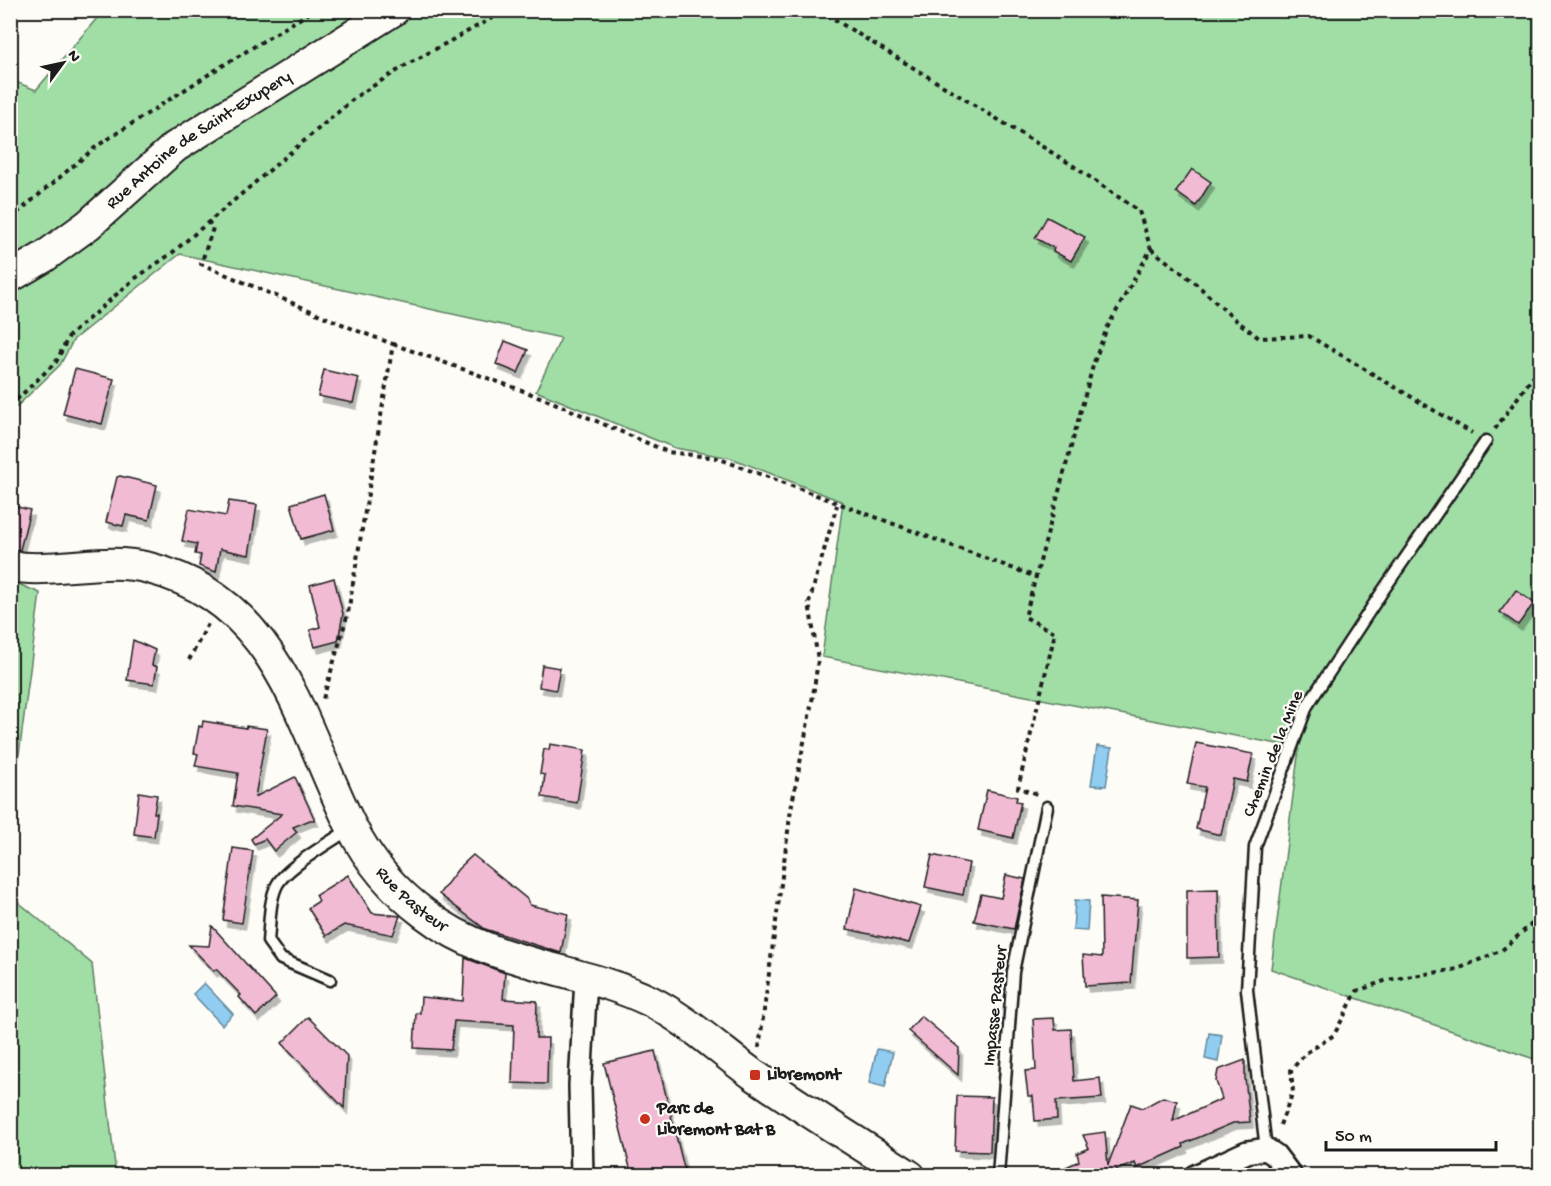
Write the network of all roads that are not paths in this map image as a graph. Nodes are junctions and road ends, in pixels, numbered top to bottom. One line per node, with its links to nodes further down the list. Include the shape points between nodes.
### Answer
1 (394, 10): 2 (street, Rue Antoine de Saint-Exupery, via 176,147 88,225)
2 (10, 276)
3 (1486, 441): 9 (lane, Chemin de la Mine, via 1307,706 1255,847 1247,990)
4 (10, 566): 6 (street, Rue Pasteur, via 148,567 194,585 219,601 271,655)
5 (1047, 807): 12 (lane, Impasse Pasteur, via 1013,972)
6 (352, 828): 7 (street, Rue Pasteur, via 388,880 439,924 508,957); 8 (lane, via 285,875 273,896 268,941 281,959)
7 (586, 979): 10 (street, via 580,1085); 11 (street, Rue Pasteur, via 655,1003 755,1075)
8 (330, 980)
9 (1266, 1149): 13 (street, via 1247,1152); 14 (street)
10 (582, 1176)
11 (910, 1176)
12 (998, 1176)
13 (1195, 1176)
14 (1292, 1176)

